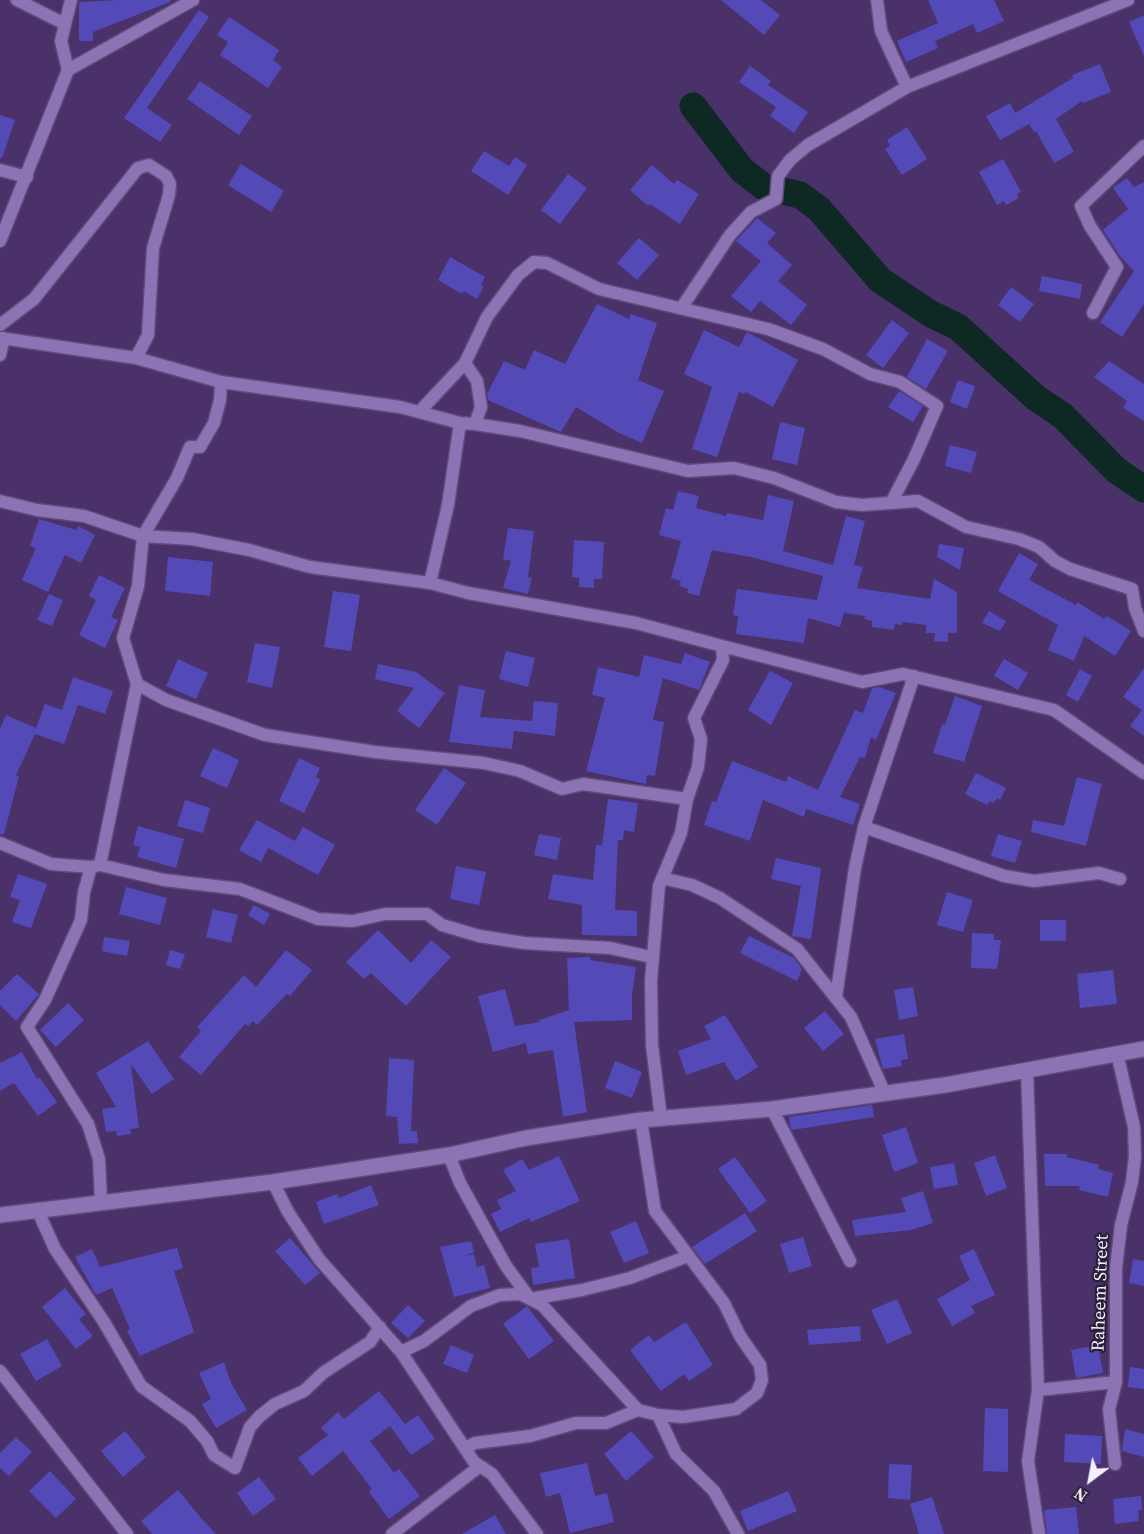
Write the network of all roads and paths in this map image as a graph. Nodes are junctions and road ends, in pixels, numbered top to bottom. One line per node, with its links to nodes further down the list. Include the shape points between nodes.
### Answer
1 (17, 0): 6 (street)
2 (70, 0): 6 (street)
3 (193, 0): 7 (street)
4 (877, 0): 8 (street, via 881,31)
5 (1128, 0): 8 (street)
6 (63, 23): 7 (street, via 61,41)
7 (68, 70): 11 (street)
8 (907, 87): 13 (street, via 790,160 778,176 776,199 751,212 730,236)
9 (1144, 146): 14 (street, via 1081,207 1117,267)
10 (0, 170): 11 (street)
11 (27, 177): 12 (street)
12 (0, 241)
13 (682, 307): 19 (street, via 599,289 547,263 534,262 500,299); 25 (street, via 768,329 823,349 870,374 900,382 937,406)
14 (1093, 313)
15 (0, 325): 18 (street, via 34,299 138,168 149,165 166,176 170,195 153,248 148,335)
16 (2, 338): 17 (street); 18 (street)
17 (0, 355)
18 (136, 358): 20 (street)
19 (465, 363): 21 (street); 23 (street, via 477,381 481,407)
20 (221, 382): 21 (street); 26 (street, via 213,423 200,447 190,447)
21 (420, 411): 22 (street)
22 (460, 423): 23 (street); 27 (street, via 448,505)
23 (475, 424): 25 (street, via 688,471 734,468 774,478 836,502)
24 (0, 501): 26 (street, via 84,516)
25 (891, 503): 28 (street, via 918,501 966,527 1019,539 1039,547 1070,569 1132,589)
26 (143, 536): 27 (street, via 192,539 310,567); 31 (street, via 138,586 123,638)
27 (430, 583): 29 (street, via 636,623)
28 (1144, 631)
29 (722, 646): 30 (street, via 862,682 903,674); 33 (street, via 723,660 694,718 701,740 698,767)
30 (914, 676): 32 (street, via 1054,710); 34 (street)
31 (137, 684): 33 (street, via 166,700 266,735 484,763 520,771 561,789 583,784); 36 (street)
32 (1144, 773)
33 (687, 799): 37 (street, via 681,833)
34 (864, 826): 38 (street, via 1004,876 1034,881 1099,873); 40 (street)
35 (0, 843): 36 (street, via 51,864)
36 (96, 866): 39 (street, via 164,880 240,889 318,919 353,921 385,914 426,914 442,925 479,936 610,948); 50 (street, via 84,892 81,920 45,1000 27,1027 88,1124 99,1159)
37 (662, 878): 39 (street); 40 (street, via 701,889 769,928 798,949)
38 (1120, 879)
39 (651, 957): 46 (street, via 652,1045)
40 (836, 997): 44 (street, via 851,1017)
41 (1144, 1049): 42 (street)
42 (1117, 1053): 43 (street); 59 (street, Raheem Street, via 1134,1127 1135,1156 1116,1269)
43 (1027, 1069): 44 (street); 61 (street)
44 (885, 1094): 45 (street)
45 (772, 1109): 46 (street); 54 (street)
46 (661, 1118): 47 (street)
47 (641, 1120): 48 (street); 53 (street, via 655,1211)
48 (449, 1155): 49 (street); 55 (street, via 460,1183 506,1266)
49 (273, 1182): 50 (street); 56 (street, via 319,1259)
50 (101, 1202): 51 (street)
51 (37, 1209): 52 (street); 56 (street, via 55,1249 141,1386 190,1421 214,1455 235,1468 250,1427 260,1416 275,1404 304,1391 323,1373 370,1342)
52 (0, 1215)
53 (688, 1256): 55 (street, via 630,1278); 63 (street, via 724,1303 760,1365 762,1380 757,1393 736,1409 683,1417)
54 (850, 1261)
55 (530, 1299): 57 (street, via 520,1294 500,1295 471,1306 424,1341); 62 (street, via 560,1322)
56 (380, 1327): 57 (street)
57 (401, 1352): 64 (street)
58 (0, 1371): 60 (street)
59 (1116, 1382): 61 (street); 65 (street, Raheem Street, via 1109,1409)
60 (4, 1386): 67 (street)
61 (1038, 1390): 71 (street, via 1028,1461)
62 (638, 1410): 63 (street); 64 (street, via 606,1423 576,1423)
63 (658, 1415): 70 (street, via 676,1454 714,1491)
64 (465, 1448): 66 (street)
65 (1115, 1464)
66 (480, 1466): 68 (street); 69 (street, via 492,1473)
67 (127, 1534)
68 (392, 1534)
69 (537, 1534)
70 (738, 1534)
71 (1039, 1534)

